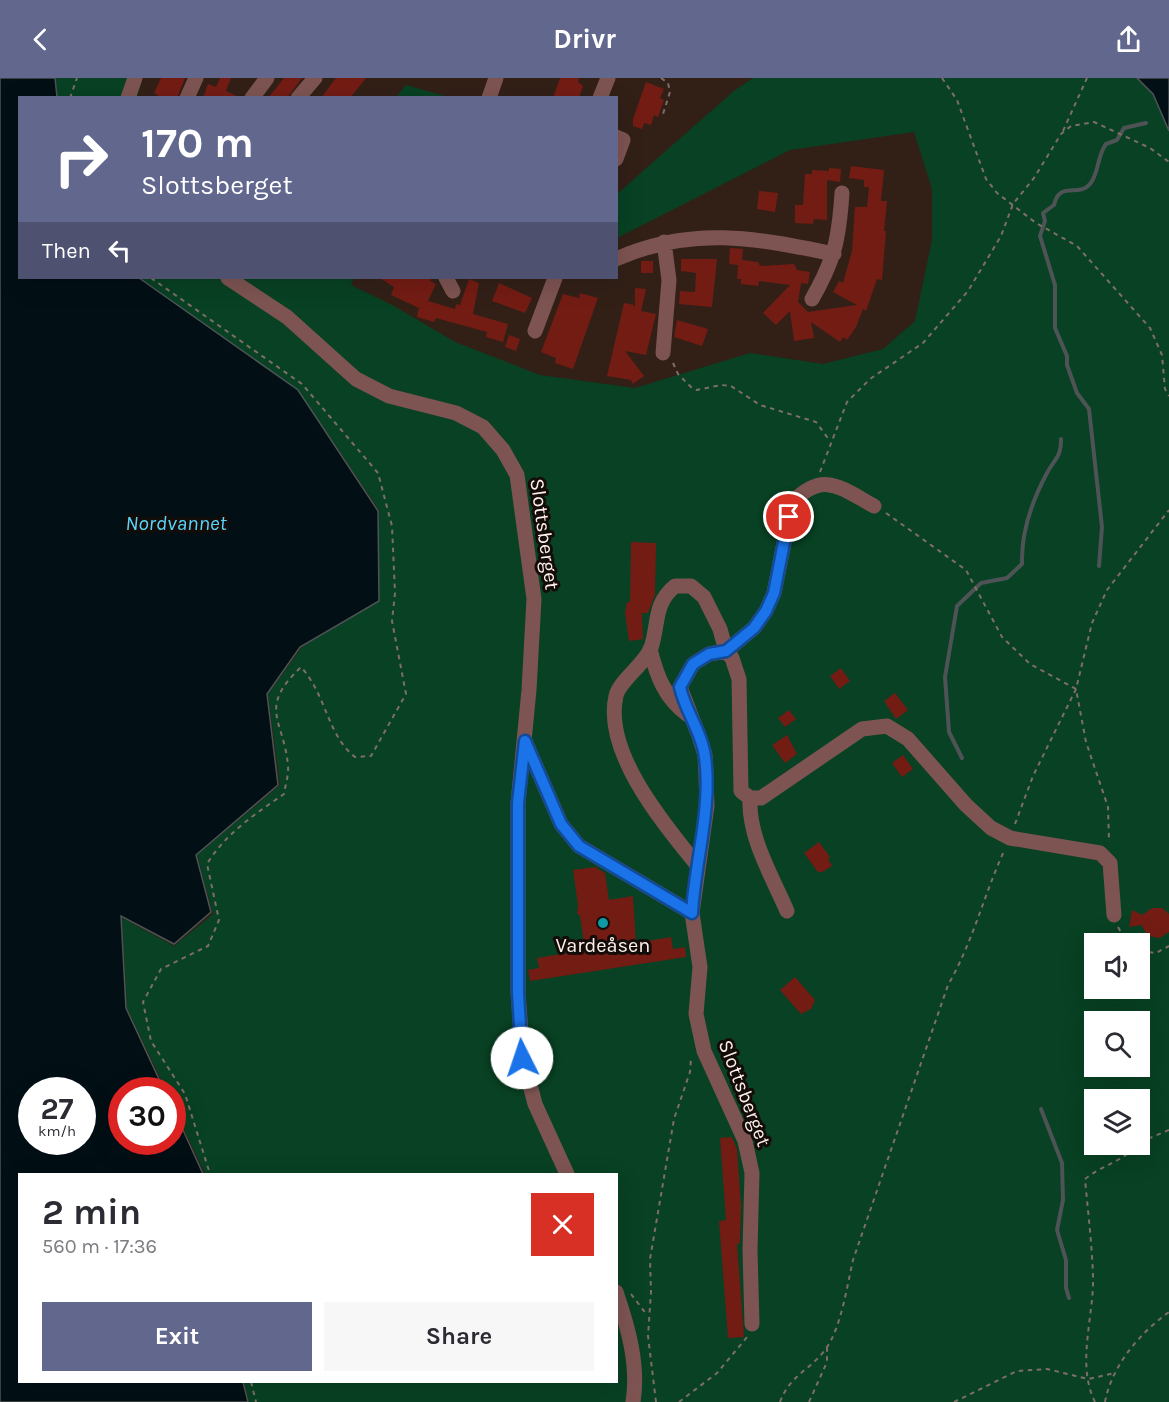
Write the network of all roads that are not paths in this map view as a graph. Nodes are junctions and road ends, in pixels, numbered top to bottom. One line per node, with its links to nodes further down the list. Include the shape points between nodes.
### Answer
1 (135, 78): 7 (street)
2 (196, 78): 8 (street)
3 (267, 78): 9 (street)
4 (315, 78): 10 (street)
5 (496, 78): 11 (street)
6 (608, 78): 12 (street)
7 (129, 96)
8 (188, 96)
9 (254, 96)
10 (300, 96)
11 (490, 96)
12 (601, 96)
13 (618, 138): 14 (street, via 623,140)
14 (618, 154)
15 (842, 193): 17 (street)
16 (663, 242): 17 (street, via 718,236); 18 (street); 23 (street, via 669,280)
17 (834, 254): 21 (street)
18 (618, 258)
19 (230, 279): 28 (street, Slottsberget, via 287,317 356,379 389,396 456,413 483,427 503,450 516,475 534,599)
20 (555, 279): 22 (street)
21 (812, 299)
22 (536, 331)
23 (663, 349)
24 (874, 506): 26 (street, Slottsberget, via 826,483 813,486 792,503 774,593 766,611 754,628)
25 (650, 650): 26 (street, via 663,595 675,586 691,586 704,597); 27 (street, Slottsberget, via 673,704); 30 (street, via 616,694 614,724 651,808)
26 (726, 651): 27 (street, Slottsberget, via 709,654 686,673 680,687); 29 (street, via 739,679 741,791)
27 (691, 718): 30 (street, Slottsberget, via 705,755 706,776 706,806)
28 (525, 741): 32 (street, Slottsberget, via 561,824 579,846); 34 (street, Slottsberget, via 518,803 522,1058 535,1104)
29 (750, 798): 31 (street, via 753,832); 33 (street, via 761,798 862,729 887,726 908,739 991,828 1010,838 1100,853 1110,863)
30 (697, 865): 32 (street, Slottsberget)
31 (786, 911)
32 (692, 913): 36 (street, Slottsberget, via 700,967 696,1014 704,1052 745,1140 752,1173)
33 (1114, 915)
34 (567, 1173)
35 (618, 1298): 37 (street, via 630,1334)
36 (752, 1324)
37 (633, 1402)

